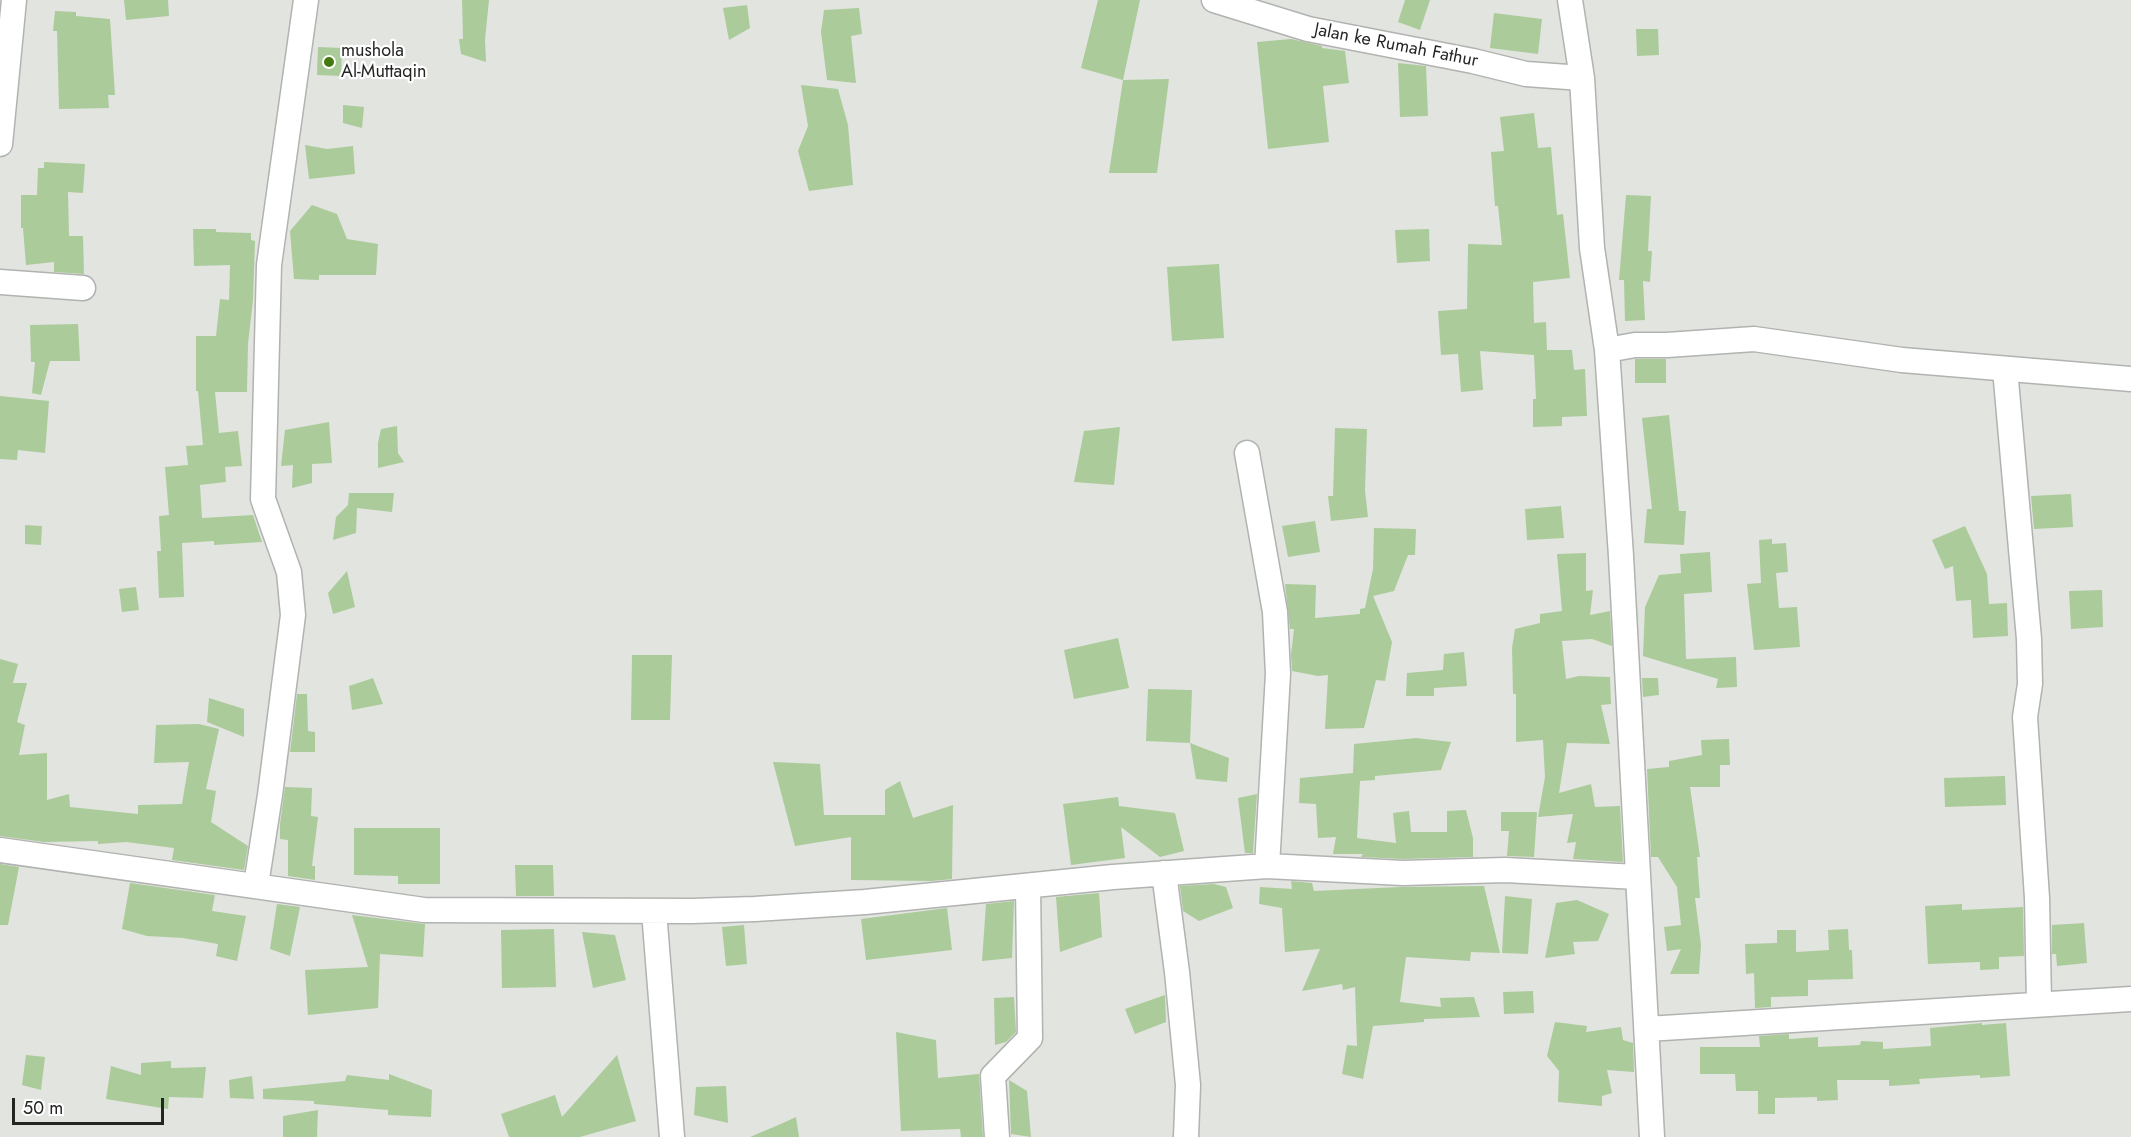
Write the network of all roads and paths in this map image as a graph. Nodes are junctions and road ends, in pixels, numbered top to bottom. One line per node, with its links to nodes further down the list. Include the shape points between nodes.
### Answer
1 (14, 0): 6 (street)
2 (306, 0): 17 (street, via 269,265 263,499 289,572 293,615)
3 (1214, 0): 5 (street, Jalan ke Rumah Fathur, via 1308,30 1526,74)
4 (1570, 0): 5 (street)
5 (1582, 78): 9 (street, via 1592,248)
6 (0, 144)
7 (0, 282): 8 (street)
8 (83, 288)
9 (1607, 350): 10 (street, via 1754,339 1902,360); 16 (street)
10 (2005, 369): 11 (street); 21 (street, via 2029,639 2030,684 2025,717 2037,898)
11 (2131, 379)
12 (1247, 453): 14 (street, via 1275,612 1278,674)
13 (0, 850): 17 (street)
14 (1267, 866): 15 (street); 16 (street, via 1403,873 1505,870)
15 (1164, 873): 18 (street); 25 (street, via 1188,1085)
16 (1637, 877): 22 (street)
17 (256, 885): 19 (street, via 424,910)
18 (1028, 886): 19 (street, via 865,902); 24 (street, via 1030,1038 993,1076)
19 (654, 911): 23 (street)
20 (2131, 999): 21 (street)
21 (2039, 1004): 22 (street)
22 (1647, 1029): 26 (street)
23 (672, 1137)
24 (998, 1137)
25 (1186, 1137)
26 (1652, 1137)

